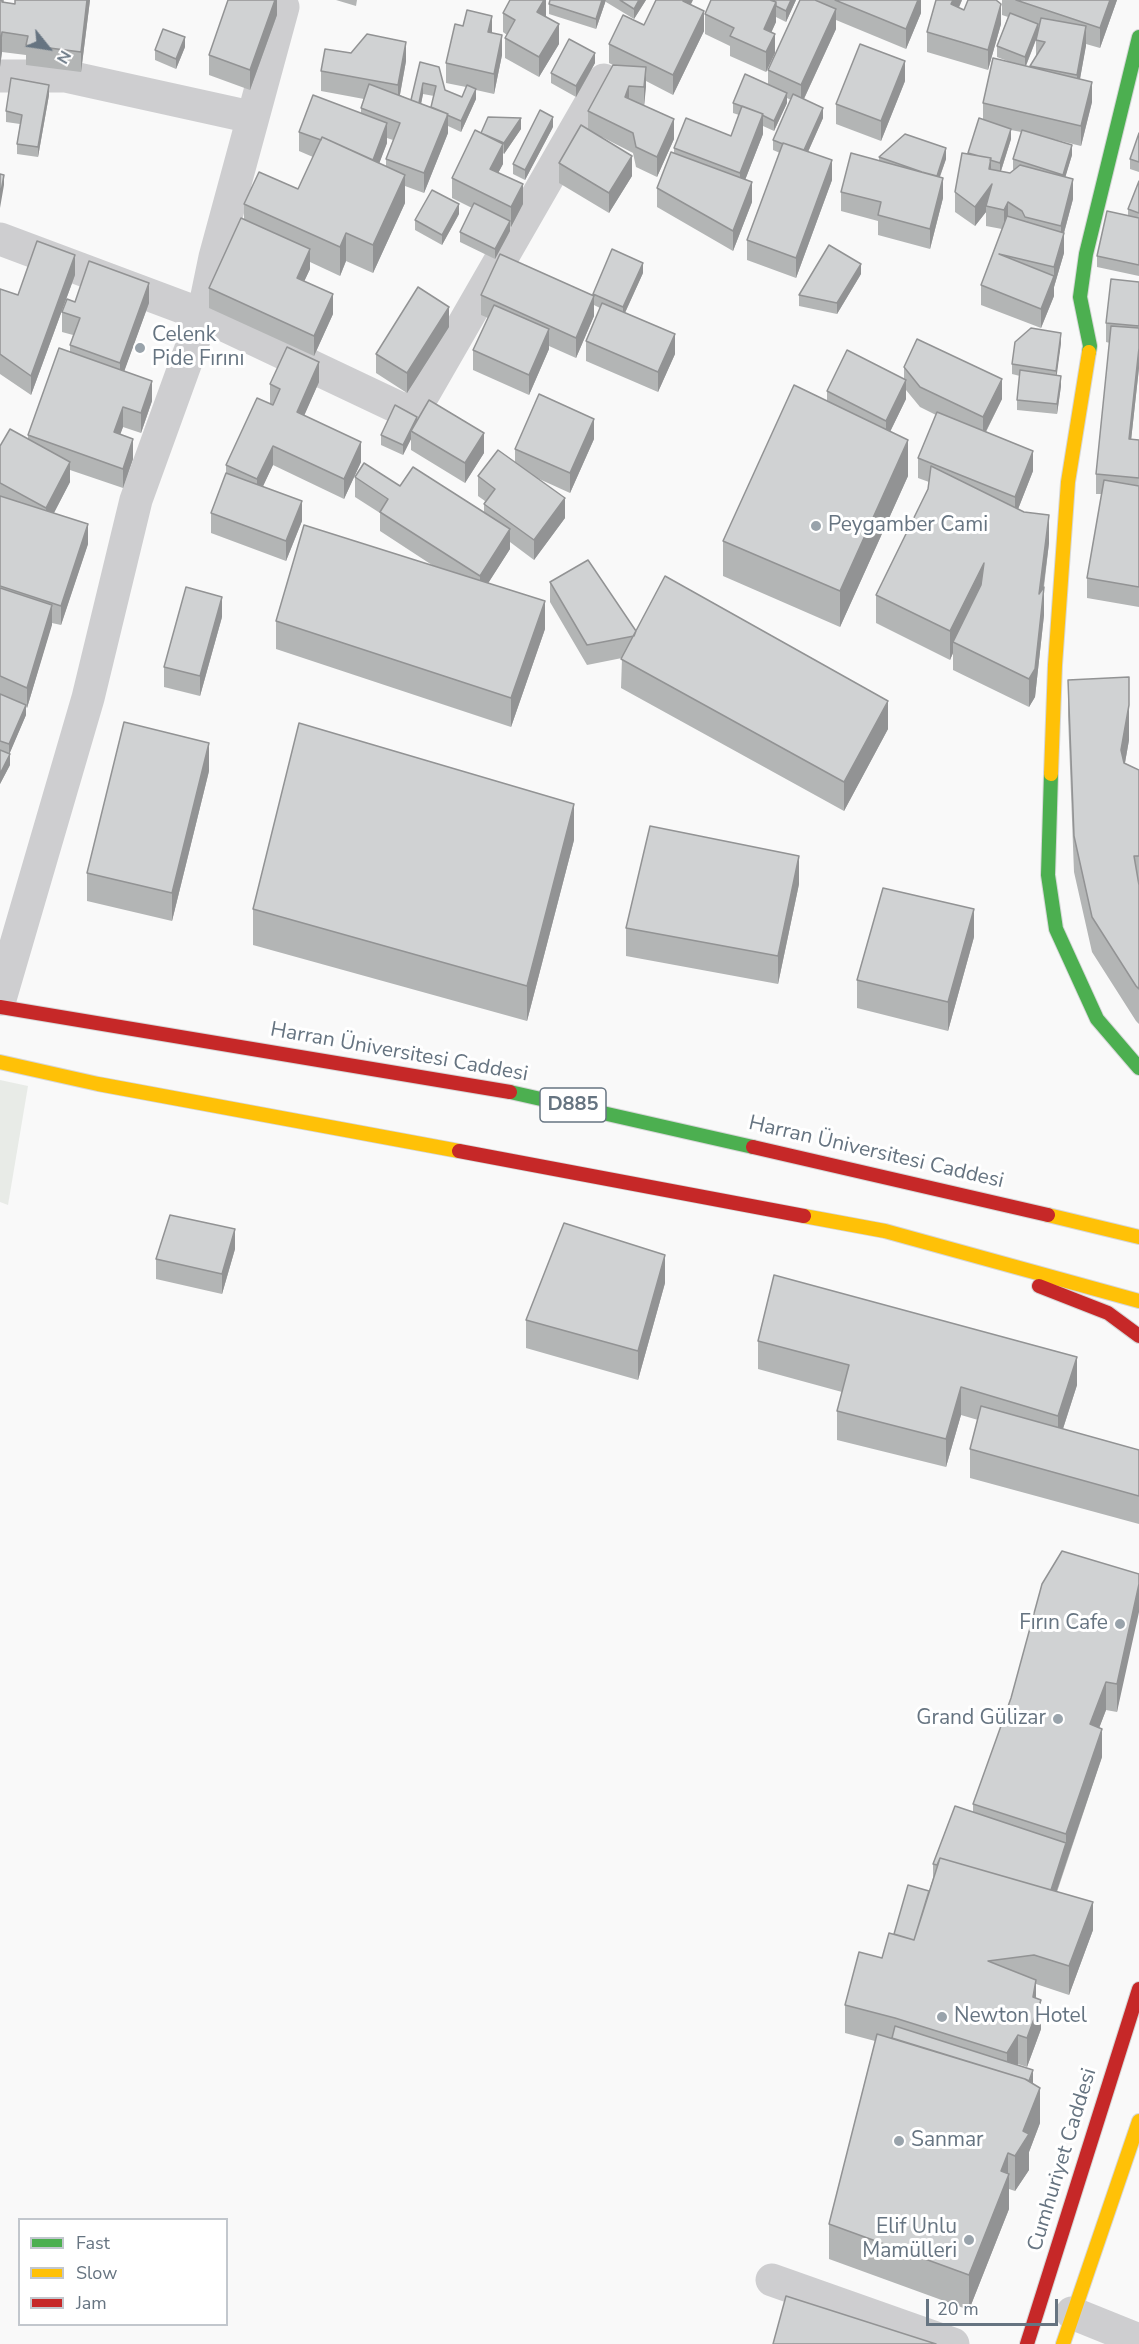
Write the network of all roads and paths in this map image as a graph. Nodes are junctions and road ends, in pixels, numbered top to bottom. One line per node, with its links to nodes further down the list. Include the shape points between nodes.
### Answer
1 (271, 0): 5 (street, via 283,7)
2 (1139, 37): 11 (main road, via 1086,254 1080,297 1090,346 1066,505 1054,665 1048,875 1056,928 1097,1019)
3 (0, 76): 5 (street, via 65,76)
4 (604, 80): 7 (street, via 412,414)
5 (251, 117): 7 (street)
6 (0, 238): 7 (street)
7 (203, 315): 8 (street, via 136,500 88,698)
8 (0, 999)
9 (0, 1007): 13 (main road, Harran Üniversitesi Caddesi / D885, via 525,1095)
10 (0, 1062): 12 (main road, via 98,1084)
11 (1139, 1068)
12 (905, 1236): 14 (main road); 15 (main road, via 1108,1312)
13 (1139, 1237)
14 (1139, 1301)
15 (1139, 1336)
16 (1139, 1989): 22 (main road, Cumhuriyet Caddesi)
17 (1139, 2121): 19 (main road)
18 (772, 2280): 21 (street)
19 (1072, 2313): 20 (street); 23 (main road)
20 (1139, 2340)
21 (953, 2344)
22 (1028, 2344)
23 (1063, 2344)

